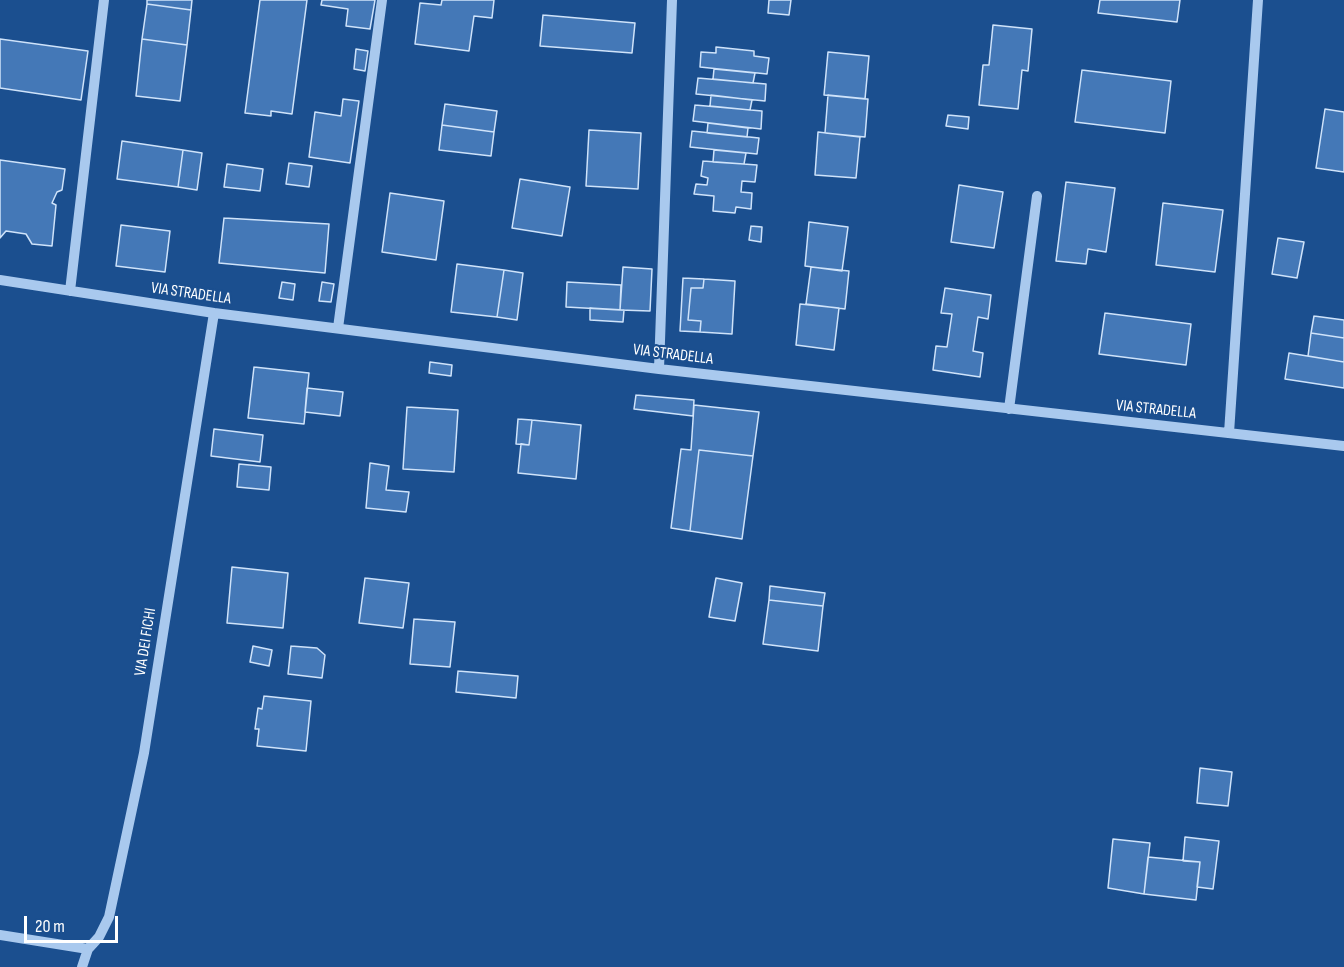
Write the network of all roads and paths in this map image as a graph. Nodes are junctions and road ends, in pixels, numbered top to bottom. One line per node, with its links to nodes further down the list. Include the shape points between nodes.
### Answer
1 (104, 0): 7 (street)
2 (382, 0): 9 (street)
3 (672, 0): 10 (street)
4 (1258, 0): 12 (street)
5 (1037, 196): 11 (street)
6 (0, 280): 7 (street, VIA STRADELLA)
7 (70, 291): 8 (street, VIA STRADELLA)
8 (214, 313): 9 (street, VIA STRADELLA); 15 (street, VIA DEI FICHI, via 144,753 109,917)
9 (338, 328): 10 (street, VIA STRADELLA)
10 (659, 369): 11 (street, VIA STRADELLA)
11 (1009, 409): 12 (street, VIA STRADELLA)
12 (1229, 433): 13 (street, VIA STRADELLA)
13 (1344, 446)
14 (0, 935): 15 (street)
15 (88, 950): 16 (street, VIA DEI FICHI)
16 (82, 967)

